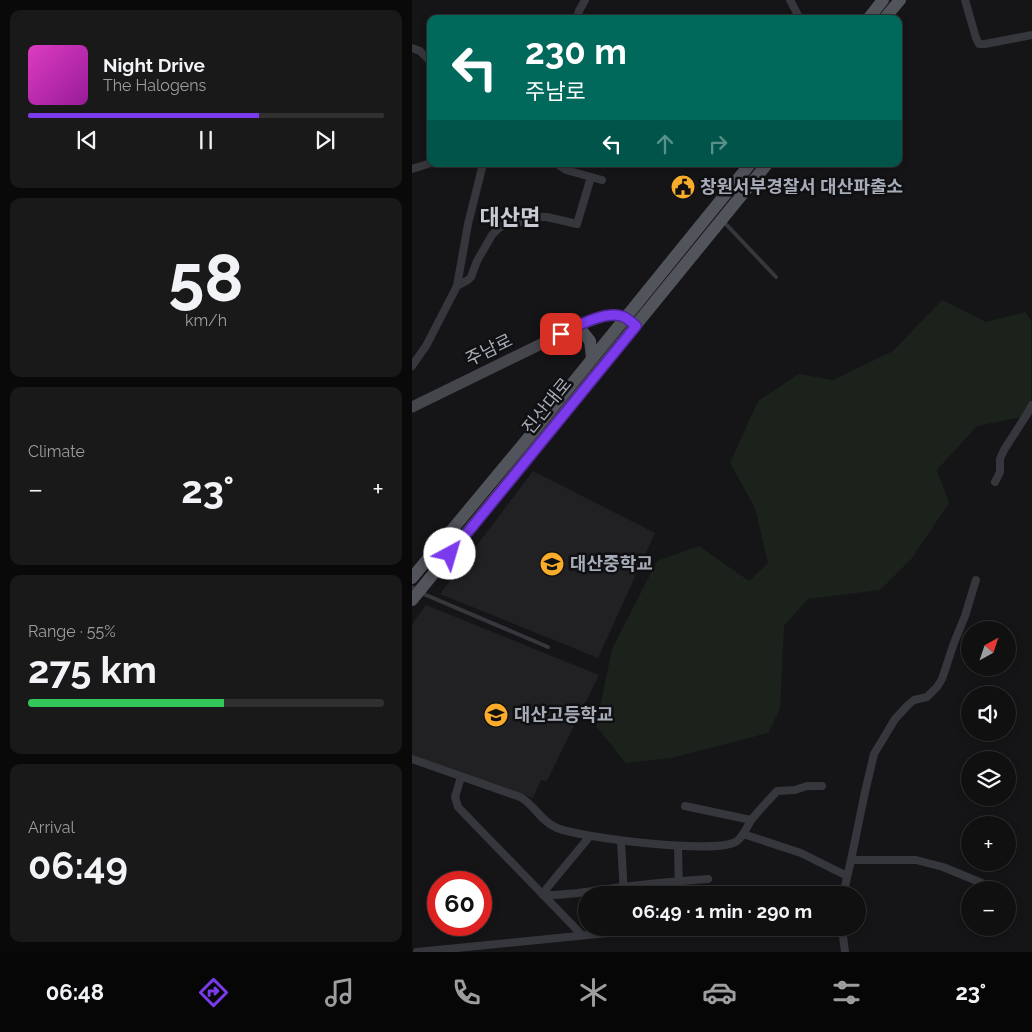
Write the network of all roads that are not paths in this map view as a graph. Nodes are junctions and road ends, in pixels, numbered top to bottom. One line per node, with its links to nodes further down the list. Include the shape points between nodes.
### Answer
1 (585, 0): 5 (street)
2 (790, 0): 6 (street)
3 (965, 0): 9 (street, via 979,44)
4 (894, 1): 7 (main road); 8 (main road)
5 (578, 15)
6 (798, 15)
7 (874, 15)
8 (886, 15)
9 (1032, 35)
10 (412, 48): 11 (street)
11 (427, 58)
12 (427, 164): 17 (street)
13 (483, 167): 22 (street, via 468,224)
14 (562, 167): 18 (street)
15 (748, 167): 20 (main road, 진산대로)
16 (764, 167): 20 (main road, 진산대로)
17 (412, 169)
18 (591, 177): 19 (street); 22 (street, via 577,224 547,217 507,223 492,235 471,277)
19 (602, 180)
20 (717, 215): 21 (lane); 23 (main road, 진산대로)
21 (776, 277)
22 (457, 286): 26 (street)
23 (631, 322): 24 (street, 주남로, via 608,315); 25 (main road, 진산대로); 32 (main road, 진산대로)
24 (578, 326): 25 (main road, via 590,341); 28 (street, 주남로)
25 (592, 358): 30 (main road, 진산대로)
26 (412, 366)
27 (1032, 405): 29 (street, via 1000,458 1000,472)
28 (412, 407)
29 (995, 482)
30 (412, 578)
31 (976, 580): 43 (street, via 942,679 927,697 914,700 895,719 874,754)
32 (414, 593): 33 (lane)
33 (548, 647)
34 (412, 759): 35 (street)
35 (461, 777): 40 (street, via 520,797 550,825); 53 (street, via 455,797 458,807)
36 (822, 786): 38 (street, via 778,791)
37 (685, 806): 38 (street)
38 (751, 820): 39 (street)
39 (743, 834): 42 (street, via 738,841 728,845); 44 (street, via 801,854)
40 (590, 836): 41 (street); 53 (street)
41 (622, 841): 42 (street); 48 (street)
42 (678, 846): 46 (street)
43 (851, 860): 44 (street); 47 (street, via 916,860)
44 (847, 876): 51 (street)
45 (708, 879): 46 (street)
46 (678, 881): 49 (street); 50 (street)
47 (977, 881)
48 (623, 886)
49 (650, 886)
50 (678, 886)
51 (845, 886)
52 (578, 894): 53 (street)
53 (543, 895): 54 (street)
54 (578, 932)
55 (582, 936): 57 (street)
56 (843, 936): 58 (street)
57 (417, 952)
58 (845, 952)

